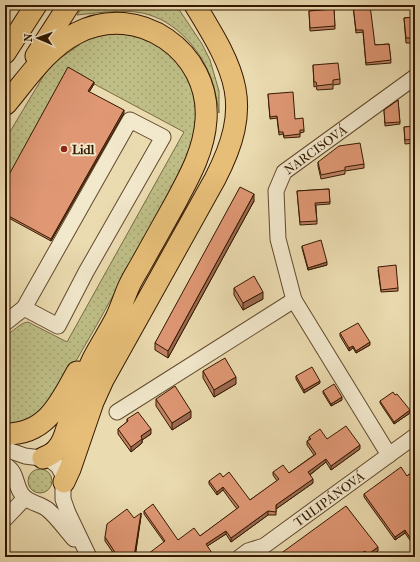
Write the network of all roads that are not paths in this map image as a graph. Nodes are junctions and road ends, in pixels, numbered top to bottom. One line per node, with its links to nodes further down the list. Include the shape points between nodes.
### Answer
1 (36, 5): 4 (highway)
2 (69, 5): 6 (highway)
3 (195, 5): 19 (highway, via 218,43 230,70 236,92 235,129 215,179 103,380)
4 (5, 53)
5 (415, 77): 8 (street, NARCISOVÁ, via 284,172 276,191 278,239)
6 (6, 105): 7 (highway, via 59,45 78,33 98,26 124,24 152,31 176,46 189,59 205,100 203,142 188,179)
7 (129, 286): 12 (highway, via 109,313 54,411 33,428); 16 (highway, via 116,318 93,360 60,446 53,453)
8 (294, 300): 11 (street); 15 (street, NARCISOVÁ)
9 (24, 308): 9 (street, via 58,326 163,137 130,120); 10 (street)
10 (5, 323)
11 (117, 412)
12 (5, 434)
13 (415, 436): 15 (street, TULIPÁNOVÁ)
14 (5, 449): 16 (street)
15 (389, 455): 23 (street, TULIPÁNOVÁ, via 264,546 248,551)
16 (40, 458): 18 (street, via 30,460 21,468); 19 (street, via 49,459 58,466 63,475)
17 (5, 465): 18 (street, via 13,471)
18 (18, 482): 20 (street, via 19,489)
19 (63, 485): 20 (street, via 55,499 43,504); 22 (street, via 63,499)
20 (30, 501): 21 (street); 22 (street, via 53,514)
21 (5, 519)
22 (87, 555)
23 (240, 557)

